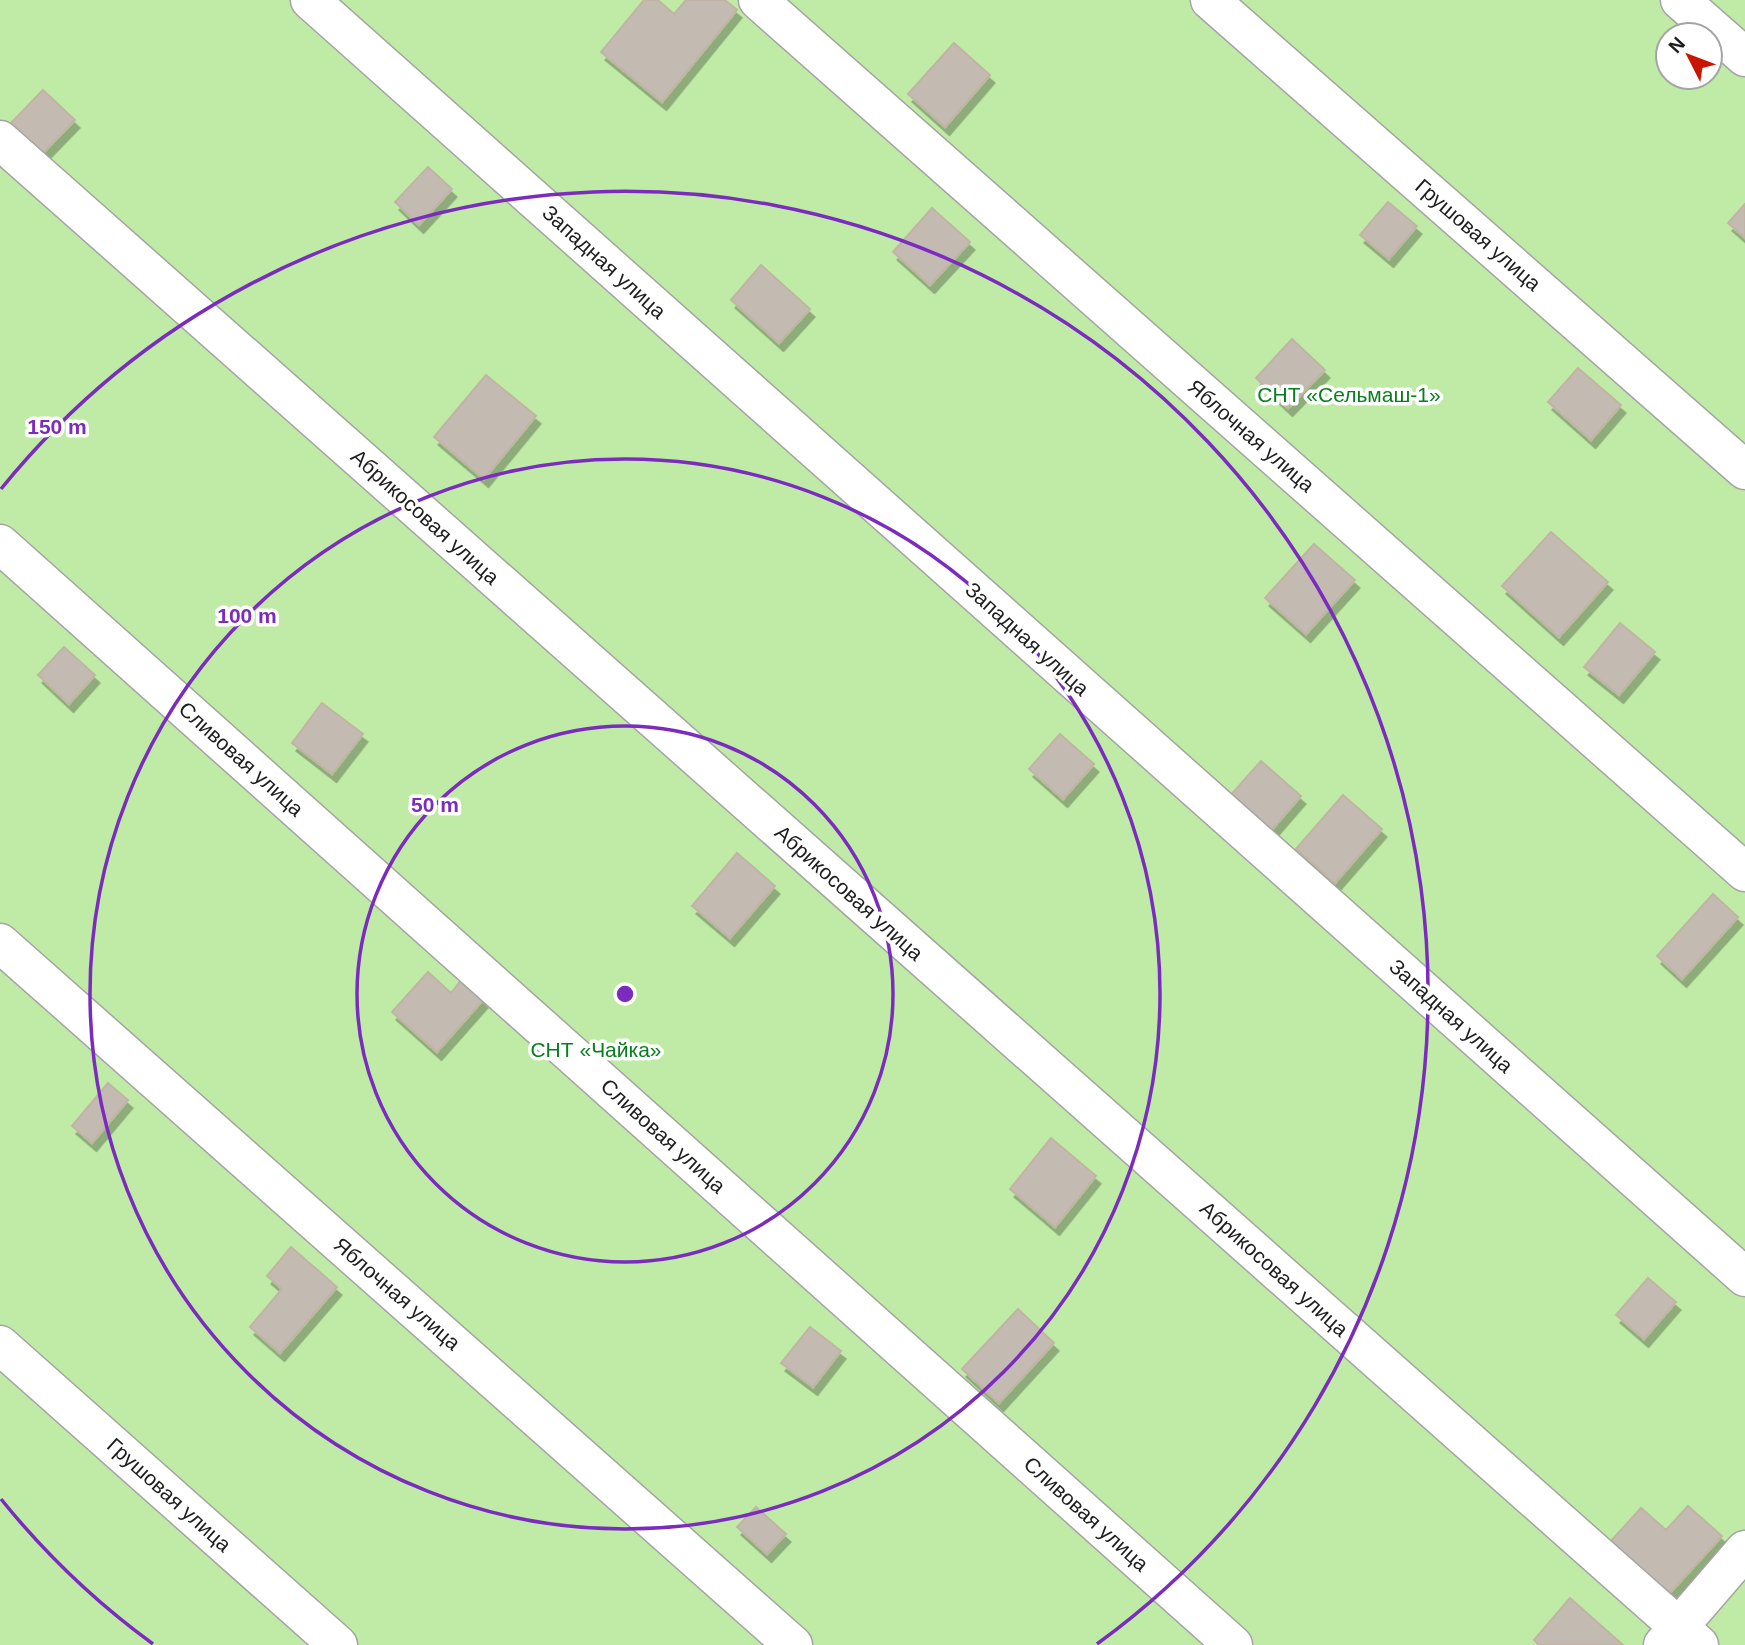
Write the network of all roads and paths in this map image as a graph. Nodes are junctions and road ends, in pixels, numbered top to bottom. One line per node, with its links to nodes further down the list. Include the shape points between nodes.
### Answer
1 (310, 0): 11 (street, Западная улица)
2 (758, 0): 9 (street, Яблочная улица)
3 (1210, 0): 7 (street, Грушовая улица)
4 (1681, 0): 5 (street)
5 (1745, 57)
6 (0, 140): 14 (street, Абрикосовая улица)
7 (1745, 470)
8 (0, 544): 17 (street, Сливовая улица)
9 (1745, 873)
10 (0, 943): 16 (street, Яблочная улица)
11 (1745, 1277)
12 (0, 1345): 15 (street, Грушовая улица)
13 (1745, 1550): 14 (street)
14 (1680, 1639)
15 (338, 1645)
16 (793, 1645)
17 (1233, 1645)

